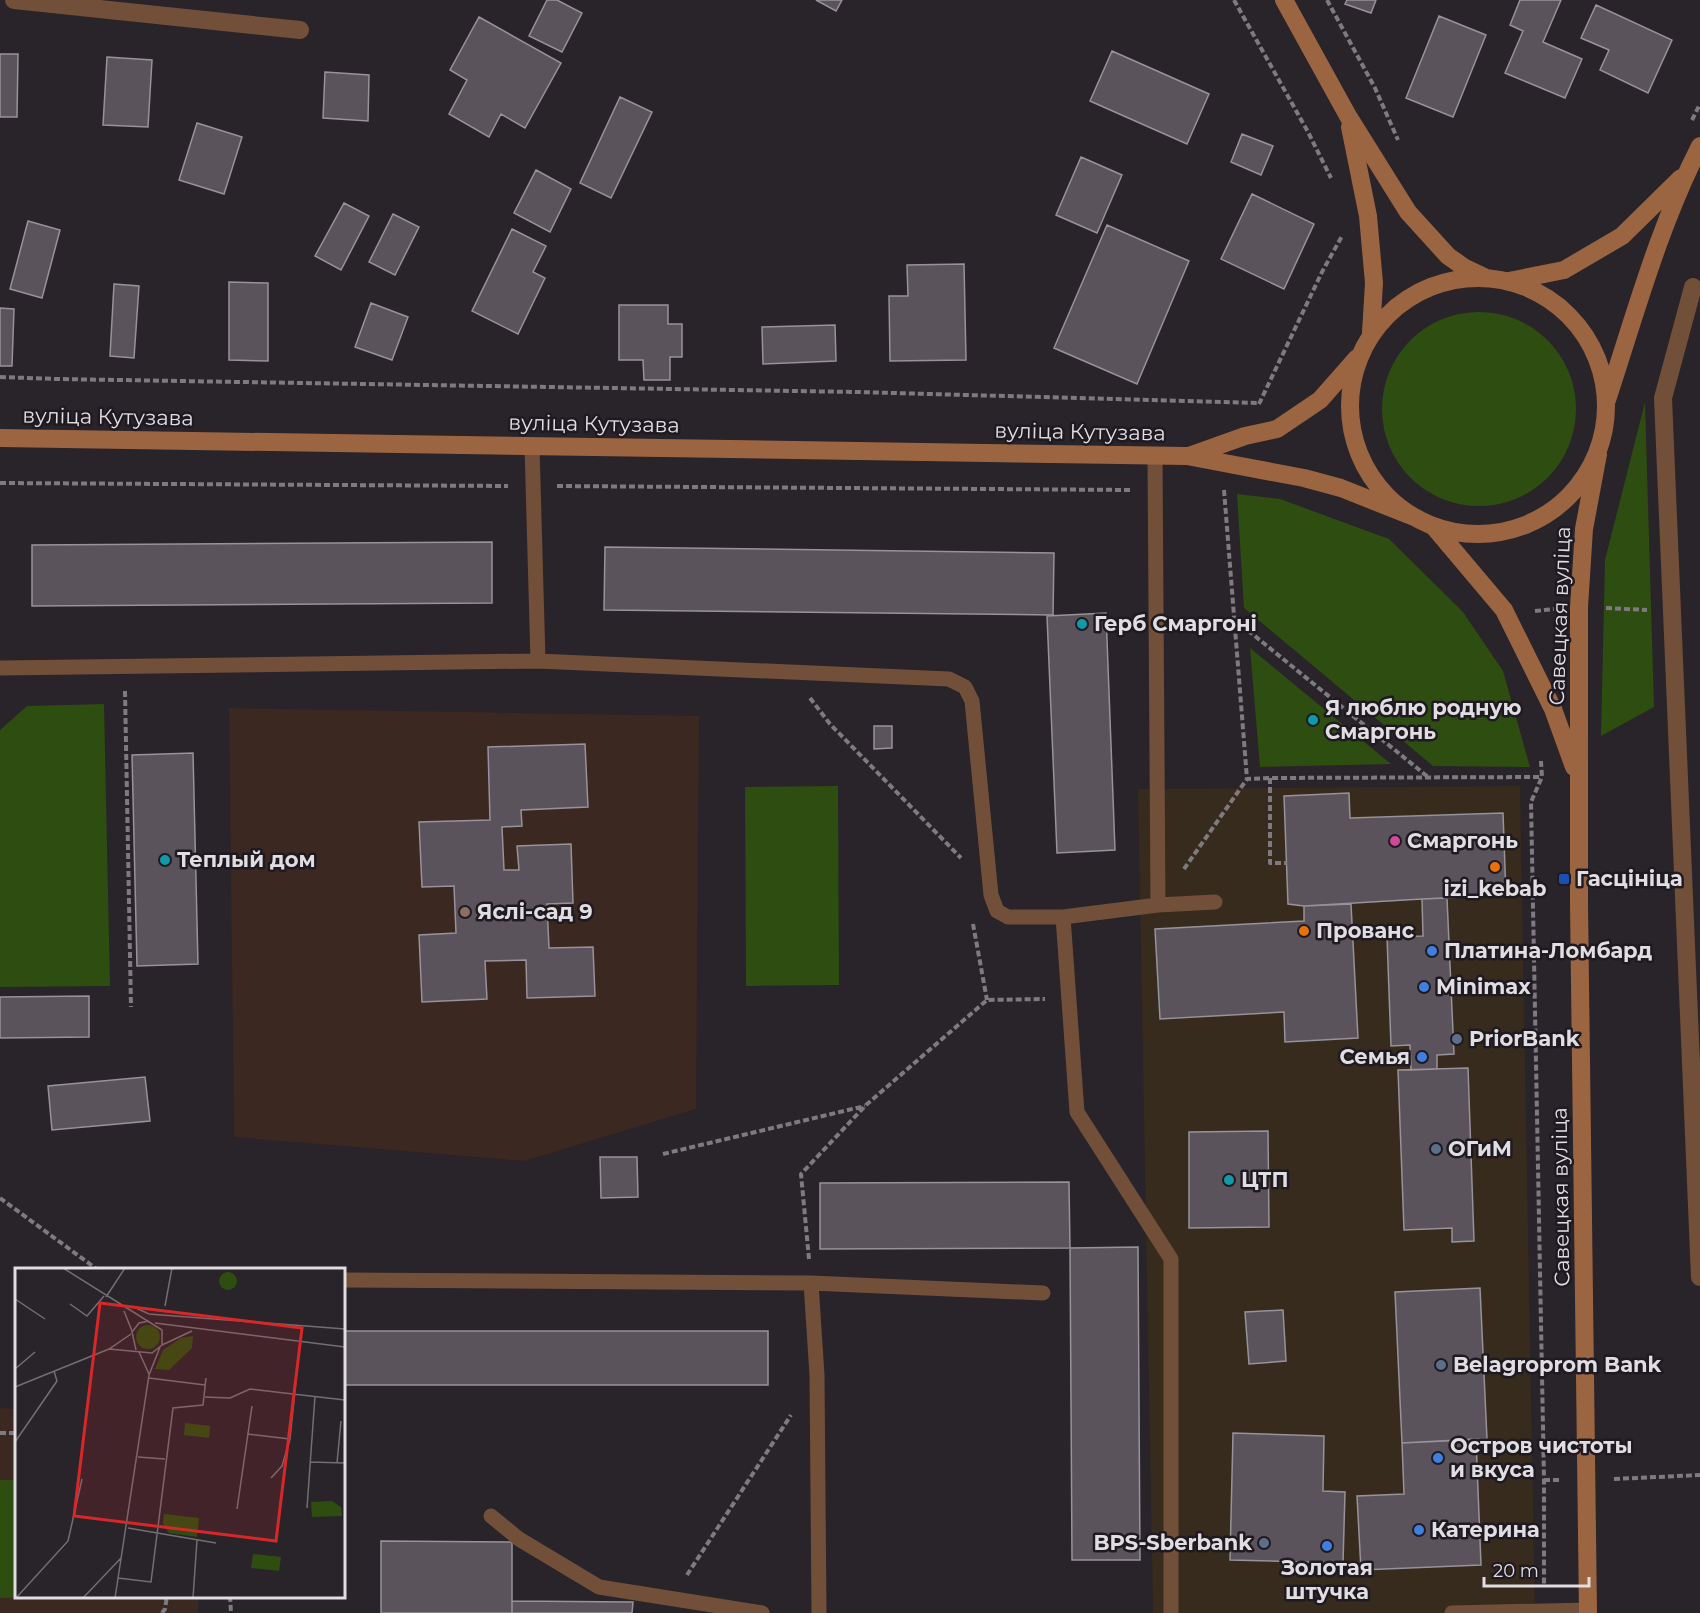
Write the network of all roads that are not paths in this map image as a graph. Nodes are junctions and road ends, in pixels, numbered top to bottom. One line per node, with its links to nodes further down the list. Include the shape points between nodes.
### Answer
1 (14, 0): 3 (street)
2 (1284, 0): 4 (main road)
3 (300, 30)
4 (1348, 116): 7 (main road, via 1408,212 1448,256); 10 (main road, via 1368,216 1374,283)
5 (1700, 146): 6 (main road)
6 (1685, 175): 8 (main road, via 1622,236 1564,270); 12 (main road, via 1650,266)
7 (1486, 278): 8 (main road); 10 (main road, via 1452,279 1425,290 1390,313)
8 (1508, 281): 12 (main road, via 1546,297 1578,325 1599,361)
9 (1693, 287): 26 (street, via 1663,398)
10 (1371, 332): 11 (main road)
11 (1358, 357): 17 (main road, вуліца Кутузава, via 1320,400 1277,429); 18 (main road, via 1352,384 1351,423 1362,460 1384,493)
12 (1607, 402): 15 (main road)
13 (0, 438): 14 (main road, вуліца Кутузава)
14 (532, 446): 16 (main road, вуліца Кутузава); 20 (lane)
15 (1598, 454): 19 (main road, via 1577,488 1548,514 1512,531 1473,535); 22 (main road, Савецкая вуліца, via 1584,529 1579,591)
16 (1155, 456): 17 (main road, вуліца Кутузава); 24 (lane)
17 (1187, 456): 18 (main road, вуліца Кутузава, via 1304,477)
18 (1414, 517): 19 (main road)
19 (1434, 527): 22 (main road, Савецкая вуліца, via 1504,610 1552,709)
20 (538, 661): 21 (lane); 25 (lane, via 949,679 965,687 972,701 991,895 998,911 1008,917)
21 (0, 668)
22 (1579, 780): 31 (main road, Савецкая вуліца)
23 (1215, 902): 24 (lane)
24 (1158, 905): 25 (lane)
25 (1063, 917): 34 (lane, via 1077,1112 1172,1259)
26 (1700, 1277)
27 (345, 1280): 28 (lane)
28 (811, 1283): 29 (lane); 33 (lane, via 817,1375)
29 (1043, 1293)
30 (491, 1516): 32 (lane, via 519,1539 599,1587)
31 (1588, 1612): 35 (lane)
32 (762, 1613)
33 (819, 1613)
34 (1172, 1613)
35 (1452, 1613)

